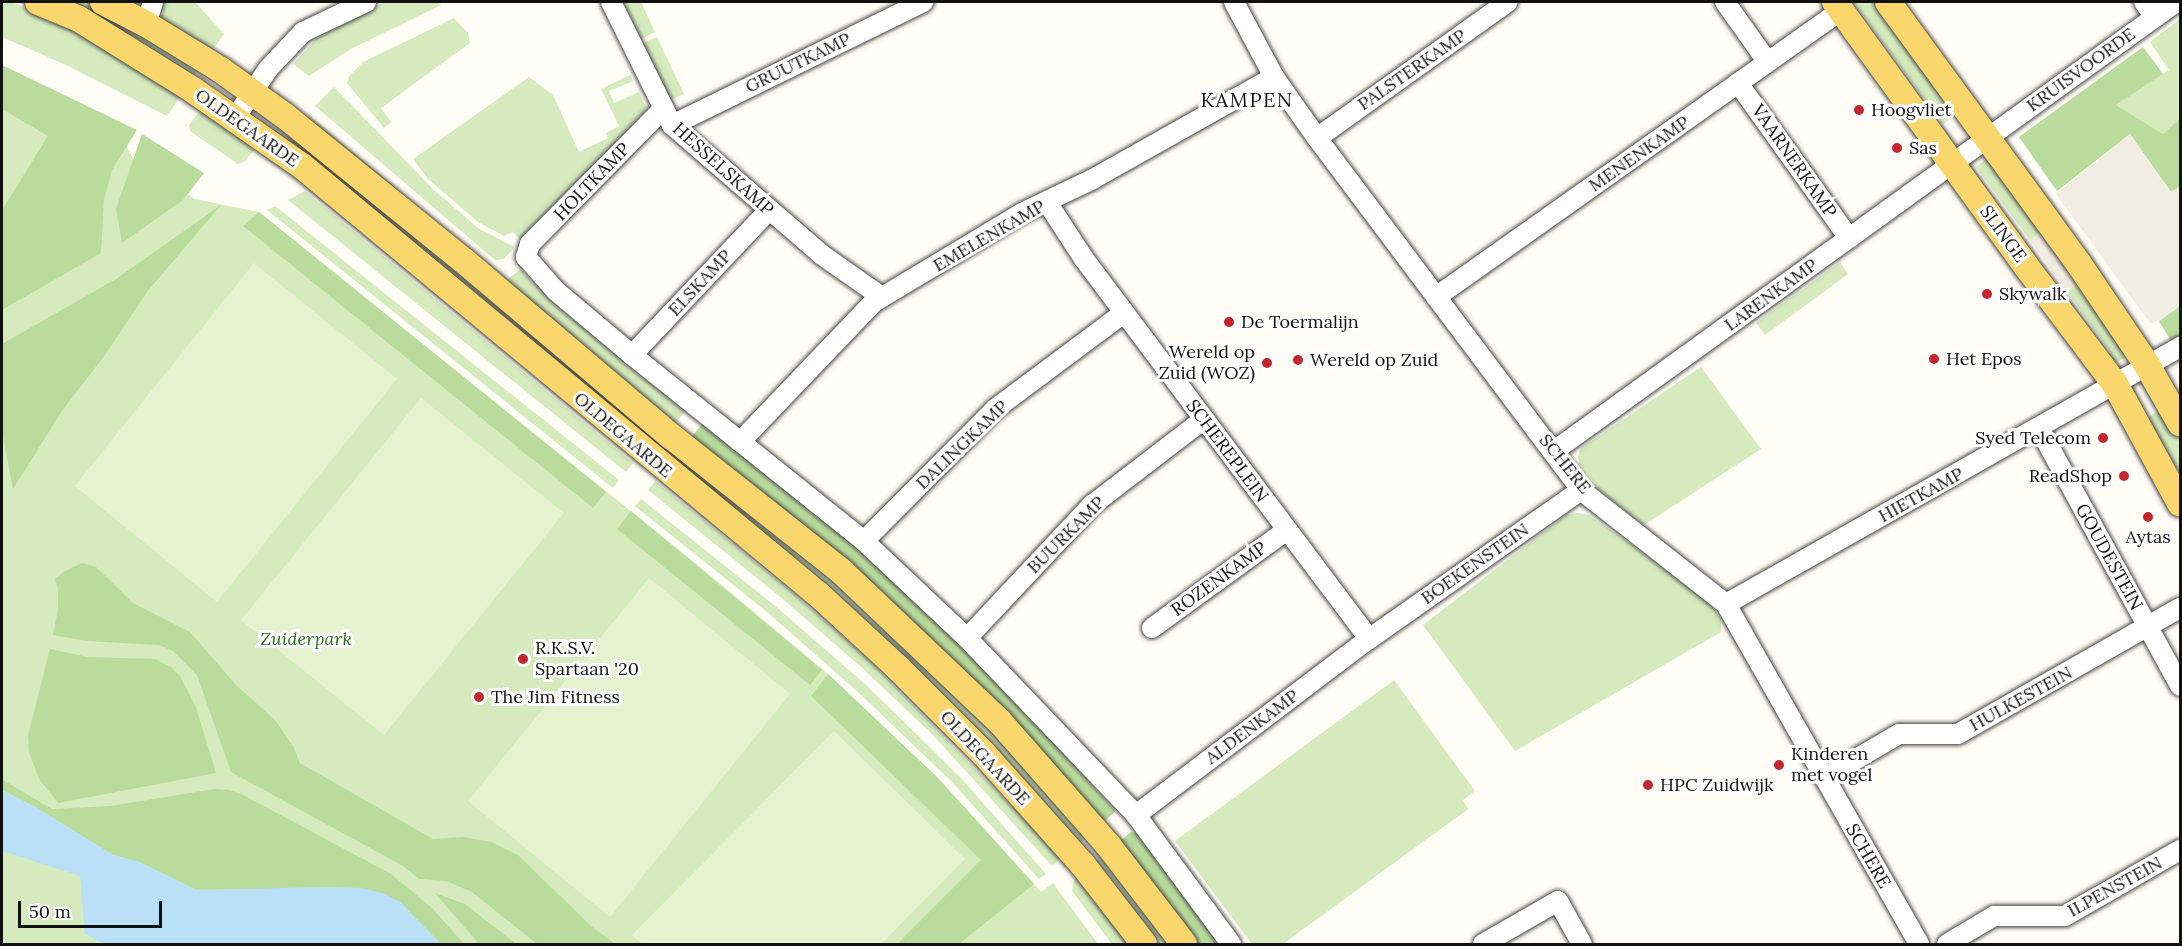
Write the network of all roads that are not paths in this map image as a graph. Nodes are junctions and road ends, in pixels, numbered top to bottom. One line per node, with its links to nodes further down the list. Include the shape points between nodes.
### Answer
1 (38, 2): 19 (main road, OLDEGAARDE, via 79,20)
2 (103, 2): 13 (main road, OLDEGAARDE)
3 (366, 2): 17 (street, via 303,32)
4 (611, 2): 18 (street, HESSELSKAMP)
5 (923, 2): 18 (street, GRUUTKAMP)
6 (1234, 2): 15 (street, SCHERE)
7 (1508, 2): 20 (street, PALSTERKAMP)
8 (1725, 2): 14 (street)
9 (1888, 2): 21 (main road)
10 (2176, 2): 12 (street, KRUISVOORDE)
11 (1838, 6): 14 (street, MENENKAMP); 22 (main road, SLINGE)
12 (2149, 9): 21 (street, KRUISVOORDE)
13 (149, 13): 17 (main road, OLDEGAARDE)
14 (1767, 61): 16 (street, MENENKAMP)
15 (1274, 77): 20 (street, SCHERE); 23 (street, EMELENKAMP)
16 (1738, 83): 25 (street, VAARNERKAMP); 27 (street, MENENKAMP)
17 (252, 92): 19 (street); 53 (main road, OLDEGAARDE, via 841,571 999,722 1108,845)
18 (667, 117): 24 (street, HESSELSKAMP); 30 (street, HOLTKAMP, via 530,244 526,257 556,291)
19 (235, 118): 52 (main road, OLDEGAARDE, via 302,166 819,595 984,754 1083,865)
20 (1317, 138): 27 (street, SCHERE)
21 (1986, 138): 22 (street, LARENKAMP); 31 (main road)
22 (1952, 163): 25 (street, LARENKAMP); 32 (main road, SLINGE)
23 (1047, 202): 26 (street, EMELENKAMP); 28 (street, SCHEREPLEIN)
24 (768, 211): 26 (street, HESSELSKAMP); 30 (street, ELSKAMP)
25 (1849, 238): 37 (street, LARENKAMP)
26 (882, 297): 36 (street, EMELENKAMP)
27 (1436, 297): 37 (street, SCHERE)
28 (1124, 313): 33 (street, SCHEREPLEIN); 41 (street, DALINGKAMP, via 995,409)
29 (2181, 347): 31 (street, HIETKAMP)
30 (632, 356): 36 (street)
31 (2147, 365): 32 (street, HIETKAMP); 34 (main road)
32 (2115, 384): 35 (street, HIETKAMP); 39 (main road, SLINGE)
33 (1204, 420): 40 (street, SCHEREPLEIN); 46 (street, BUURKAMP, via 1092,506)
34 (2181, 423)
35 (2039, 428): 42 (street, HIETKAMP); 45 (street, GOUDESTEIN)
36 (740, 442): 41 (street)
37 (1554, 451): 38 (street, SCHERE)
38 (1581, 490): 42 (street, SCHERE); 47 (street, BOEKENSTEIN)
39 (2181, 502)
40 (1287, 530): 44 (street, ROZENKAMP); 47 (street, SCHEREPLEIN)
41 (864, 542): 46 (street)
42 (1726, 604): 49 (street, SCHERE)
43 (2181, 608): 45 (street)
44 (1152, 628)
45 (2148, 628): 48 (street, GOUDESTEIN); 49 (street, HULKESTEIN, via 1958,734 1899,734)
46 (967, 638): 50 (street)
47 (1369, 639): 50 (street, ALDENKAMP)
48 (2181, 686)
49 (1824, 778): 57 (street, SCHERE)
50 (1136, 815): 54 (street)
51 (2181, 850): 58 (street, ILPENSTEIN, via 2065,916 1994,916)
52 (1144, 945)
53 (1184, 945)
54 (1231, 945)
55 (1483, 945): 56 (street, via 1558,902)
56 (1582, 945)
57 (1918, 945)
58 (1947, 945)

